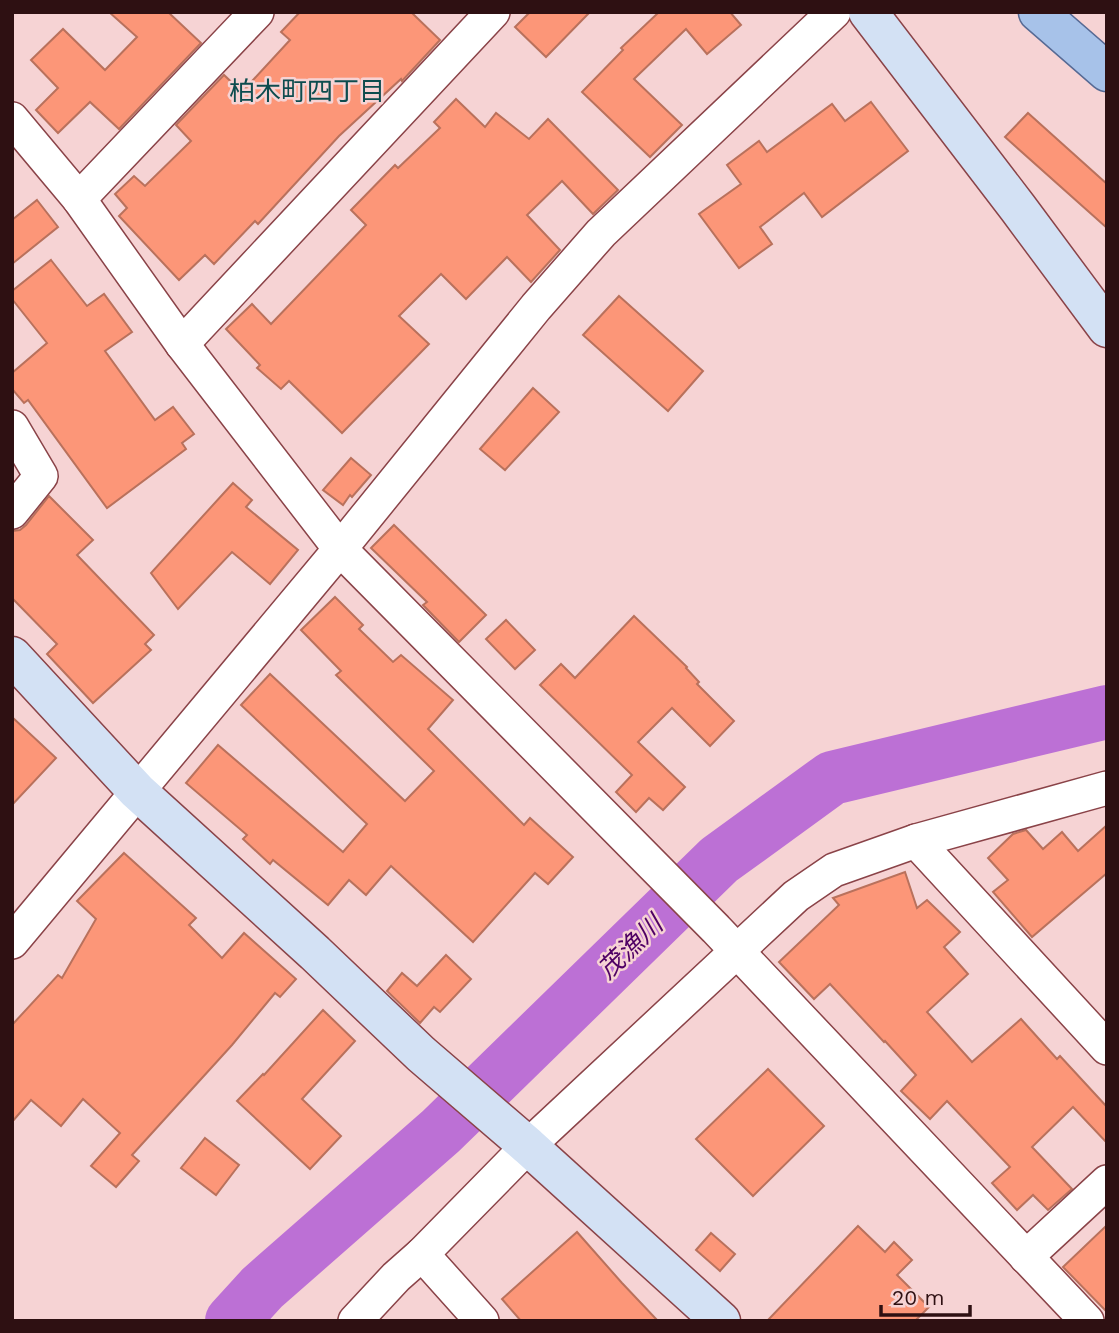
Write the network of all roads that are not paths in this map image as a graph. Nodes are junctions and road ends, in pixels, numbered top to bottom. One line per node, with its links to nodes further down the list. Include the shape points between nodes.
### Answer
1 (257, 12): 8 (street)
2 (493, 12): 10 (street)
3 (834, 12): 13 (street, via 601,233)
4 (868, 12): 9 (street)
5 (1038, 12): 6 (main road)
6 (1107, 72)
7 (12, 119): 8 (street)
8 (79, 199): 10 (street)
9 (1107, 328)
10 (183, 344): 13 (street)
11 (12, 427): 12 (street, via 41,476)
12 (12, 513)
13 (340, 549): 16 (street); 19 (street)
14 (12, 656): 16 (street)
15 (1107, 788): 17 (street)
16 (137, 791): 18 (street); 21 (street)
17 (916, 841): 19 (street, via 834,870); 20 (street)
18 (16, 930)
19 (726, 940): 21 (street); 24 (street)
20 (1107, 1048)
21 (515, 1135): 23 (street); 27 (street)
22 (1107, 1182): 24 (street)
23 (422, 1254): 25 (street); 26 (street)
24 (1026, 1256): 28 (street)
25 (355, 1321)
26 (482, 1321)
27 (721, 1321)
28 (1087, 1321)

